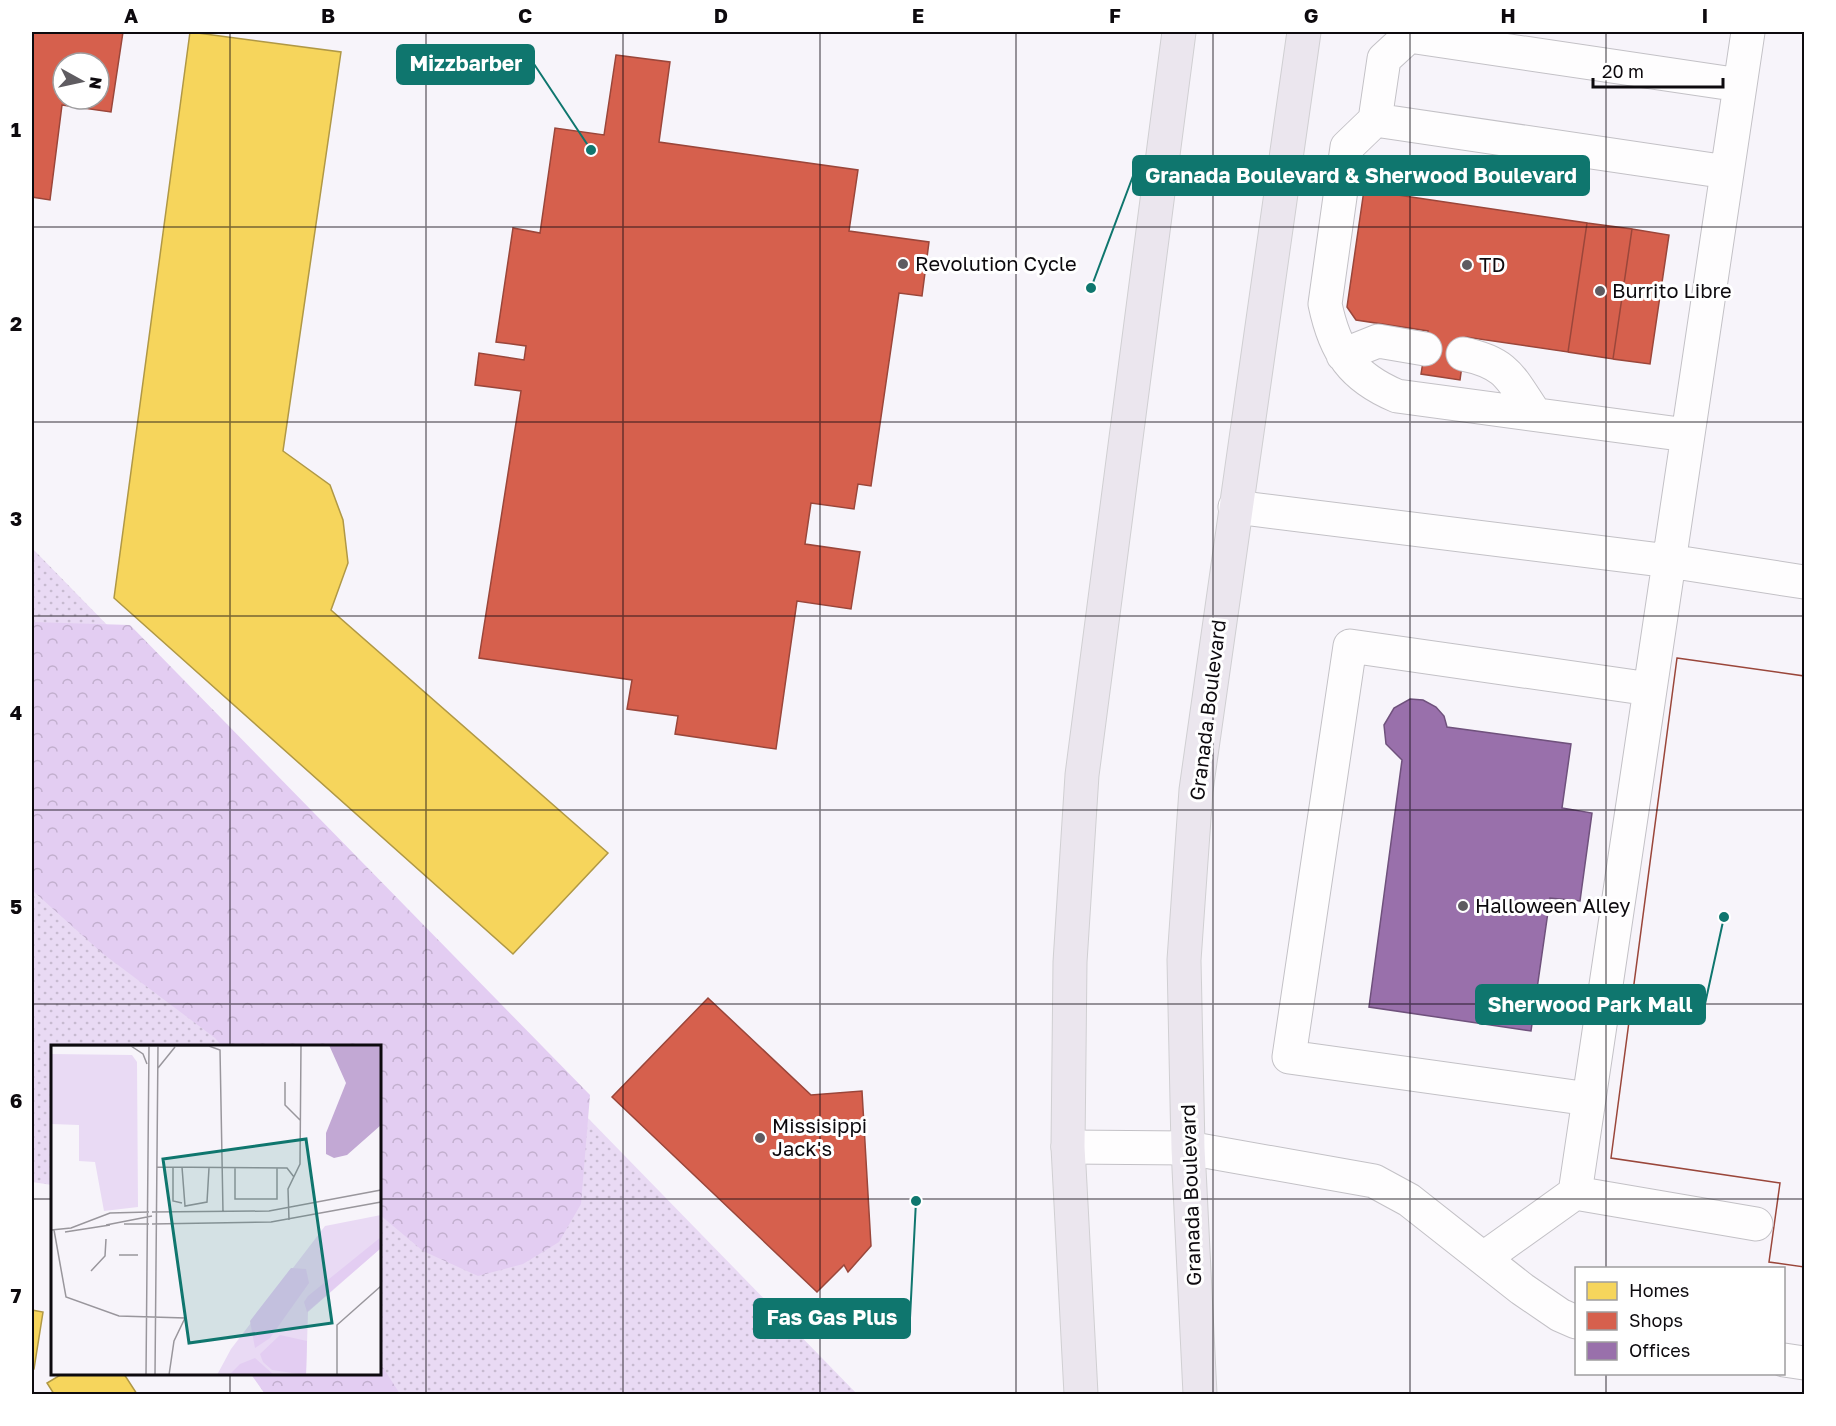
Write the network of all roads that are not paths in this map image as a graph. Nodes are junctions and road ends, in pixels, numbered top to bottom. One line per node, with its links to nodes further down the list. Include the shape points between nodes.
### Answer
1 (1179, 32): 17 (main road, via 1082,775 1070,962)
2 (1304, 32): 12 (main road, Granada Boulevard)
3 (1748, 32): 4 (lane)
4 (1740, 85): 5 (lane, via 1410,36 1384,58); 6 (lane)
5 (1375, 120): 6 (lane); 9 (lane, via 1347,147 1325,304 1330,330)
6 (1727, 172): 11 (lane)
7 (1425, 349): 9 (lane, via 1378,342)
8 (1463, 354): 10 (lane, via 1488,359 1506,371)
9 (1343, 355): 10 (lane, via 1374,387 1397,396)
10 (1535, 414): 11 (lane)
11 (1688, 435): 13 (lane)
12 (1235, 507): 13 (lane); 18 (main road, Granada Boulevard, via 1196,790 1184,960)
13 (1669, 561): 14 (lane); 15 (lane)
14 (1804, 582)
15 (1650, 689): 16 (lane); 16 (lane, via 1350,646 1348,658 1289,1057)
16 (1589, 1099): 19 (lane)
17 (1068, 1147): 18 (lane); 25 (main road)
18 (1188, 1148): 21 (lane, via 1374,1181 1409,1200); 26 (main road, Granada Boulevard)
19 (1575, 1193): 20 (lane); 21 (lane)
20 (1756, 1224)
21 (1484, 1258): 22 (lane, via 1560,1315)
22 (1575, 1322)
23 (1785, 1360): 24 (lane)
24 (1804, 1363)
25 (1081, 1395)
26 (1200, 1395)

